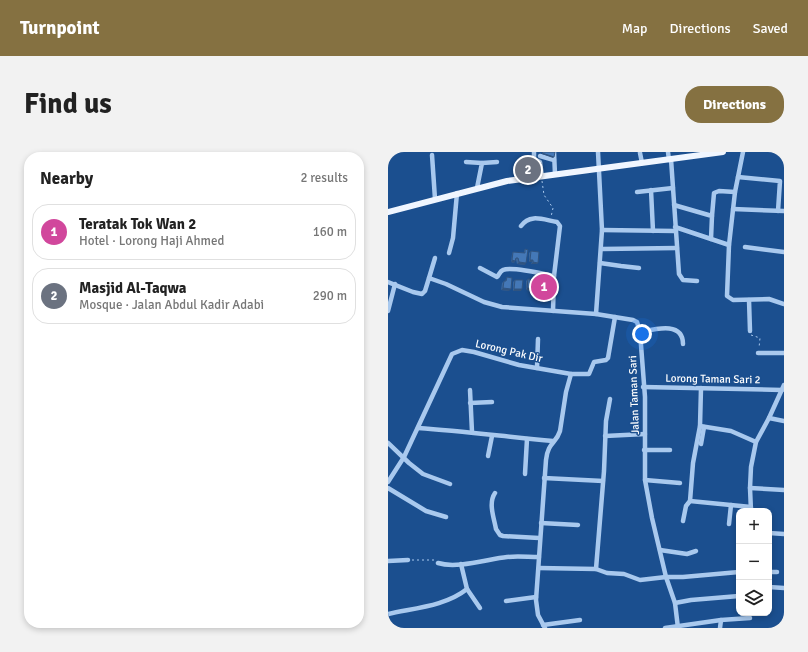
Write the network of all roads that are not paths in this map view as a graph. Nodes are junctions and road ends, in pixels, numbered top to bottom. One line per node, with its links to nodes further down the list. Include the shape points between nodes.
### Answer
1 (534, 152): 14 (street, via 534,159)
2 (554, 152): 10 (street)
3 (598, 152): 17 (street)
4 (668, 152): 11 (street)
5 (723, 152): 11 (main road)
6 (743, 152): 20 (street)
7 (640, 153): 16 (street)
8 (541, 154): 10 (street); 14 (street)
9 (432, 155): 27 (street)
10 (554, 160): 18 (street)
11 (670, 160): 16 (main road); 22 (street)
12 (466, 162): 15 (street)
13 (497, 162): 15 (street)
14 (540, 162): 19 (street)
15 (482, 163): 21 (street)
16 (642, 164): 17 (main road)
17 (598, 169): 18 (main road); 36 (street)
18 (554, 174): 19 (main road)
19 (542, 176): 21 (main road)
20 (738, 178): 25 (street); 30 (street, via 780,181)
21 (477, 188): 26 (main road)
22 (673, 188): 23 (street); 28 (street)
23 (651, 190): 24 (street); 37 (street)
24 (637, 192)
25 (735, 192): 29 (street); 33 (street, via 714,193)
26 (458, 193): 27 (main road); 44 (street)
27 (434, 199): 32 (main road)
28 (674, 205): 33 (street); 35 (street)
29 (733, 209): 30 (street); 39 (street)
30 (778, 211): 31 (street)
31 (784, 211)
32 (388, 212)
33 (712, 216): 38 (street)
34 (521, 226): 49 (street, via 527,219 535,218 557,222 560,226)
35 (675, 229): 37 (street); 38 (street); 40 (street)
36 (602, 230): 37 (street); 42 (street)
37 (653, 231)
38 (711, 239): 39 (street)
39 (729, 245): 54 (street, via 727,296 733,300)
40 (677, 248): 42 (street); 51 (street, via 680,278)
41 (745, 248): 43 (street)
42 (602, 249): 46 (street)
43 (784, 252)
44 (449, 253)
45 (435, 258): 50 (street)
46 (600, 262): 48 (street); 58 (street)
47 (480, 268): 49 (street, via 496,277 507,269)
48 (639, 268)
49 (554, 276): 57 (street)
50 (429, 278): 53 (street, via 422,294); 57 (street, via 502,307)
51 (697, 281)
52 (388, 282): 53 (street)
53 (394, 284): 56 (street)
54 (749, 300): 55 (street, via 769,299); 60 (street)
55 (784, 304)
56 (388, 311)
57 (553, 311): 58 (street)
58 (596, 314): 59 (street)
59 (615, 317): 61 (street, via 637,322); 67 (street, Lorong Pak Dir, via 606,360 594,362 589,374)
60 (750, 331)
61 (640, 332): 63 (street, via 662,328 677,330 681,333); 68 (street, Jalan Taman Sari)
62 (538, 339): 66 (street)
63 (683, 344)
64 (758, 352): 65 (street)
65 (784, 353)
66 (537, 368): 67 (street, Lorong Pak Dir); 78 (street, Lorong Pak Dir, via 462,350 452,354)
67 (571, 374): 84 (street, via 560,431)
68 (644, 387): 69 (street, Lorong Taman Sari 2); 80 (street, Jalan Taman Sari)
69 (701, 388): 70 (street, Lorong Taman Sari 2); 77 (street)
70 (783, 388): 75 (street)
71 (470, 390): 74 (street)
72 (610, 399): 82 (street)
73 (492, 402): 74 (street)
74 (470, 403): 79 (street)
75 (769, 418): 76 (street); 85 (street)
76 (784, 421)
77 (702, 427): 85 (street, via 731,431); 87 (street); 103 (street, via 693,462)
78 (418, 428): 79 (street); 91 (street, Lorong Pak Dir)
79 (472, 432): 81 (street)
80 (645, 434): 82 (street); 88 (street, Jalan Taman Sari)
81 (492, 436): 83 (street); 90 (street)
82 (605, 436): 95 (street)
83 (527, 439): 84 (street); 92 (street)
84 (553, 441): 93 (street, via 546,453)
85 (756, 442): 100 (street)
86 (388, 443): 91 (street)
87 (701, 444)
88 (644, 450): 89 (street); 94 (street, Jalan Taman Sari)
89 (670, 450)
90 (488, 456)
91 (404, 457): 96 (street, Lorong Pak Dir); 97 (street, via 423,474)
92 (525, 474)
93 (544, 478): 95 (street); 109 (street)
94 (645, 480): 98 (street); 115 (street, Jalan Taman Sari)
95 (603, 481): 123 (street)
96 (388, 482)
97 (450, 484)
98 (680, 484)
99 (388, 488): 107 (street, via 426,511)
100 (750, 488): 101 (street); 106 (street)
101 (784, 490)
102 (495, 493): 114 (street, via 492,497 492,506 498,533 503,536)
103 (690, 501): 104 (street); 108 (street, via 686,506)
104 (731, 505): 105 (street); 110 (street)
105 (746, 508)
106 (751, 508)
107 (446, 517)
108 (683, 521)
109 (541, 523): 111 (street); 114 (street)
110 (729, 524)
111 (578, 525)
112 (772, 533): 113 (street)
113 (784, 534)
114 (539, 538): 117 (street)
115 (660, 550): 116 (street, via 687,554); 127 (street, Jalan Taman Sari)
116 (696, 551)
117 (539, 557): 121 (street, via 506,557); 122 (street)
118 (408, 560): 119 (street)
119 (388, 561)
120 (438, 563): 121 (street)
121 (461, 564): 130 (street)
122 (539, 568): 123 (street); 132 (street)
123 (596, 569): 127 (street, via 640,580)
124 (736, 572): 127 (street)
125 (772, 572): 126 (street)
126 (777, 572)
127 (666, 577): 134 (street, Jalan Taman Sari)
128 (772, 587): 129 (street)
129 (784, 588)
130 (467, 589): 135 (street); 136 (street, via 437,604)
131 (736, 596): 134 (street)
132 (536, 597): 133 (street); 140 (street, via 536,608)
133 (506, 601)
134 (675, 603): 141 (street, Jalan Taman Sari)
135 (480, 608)
136 (388, 614)
137 (750, 618): 139 (street)
138 (580, 620): 140 (street)
139 (721, 620): 141 (street); 143 (street)
140 (544, 627)
141 (678, 627): 142 (street)
142 (664, 628)
143 (720, 628)

